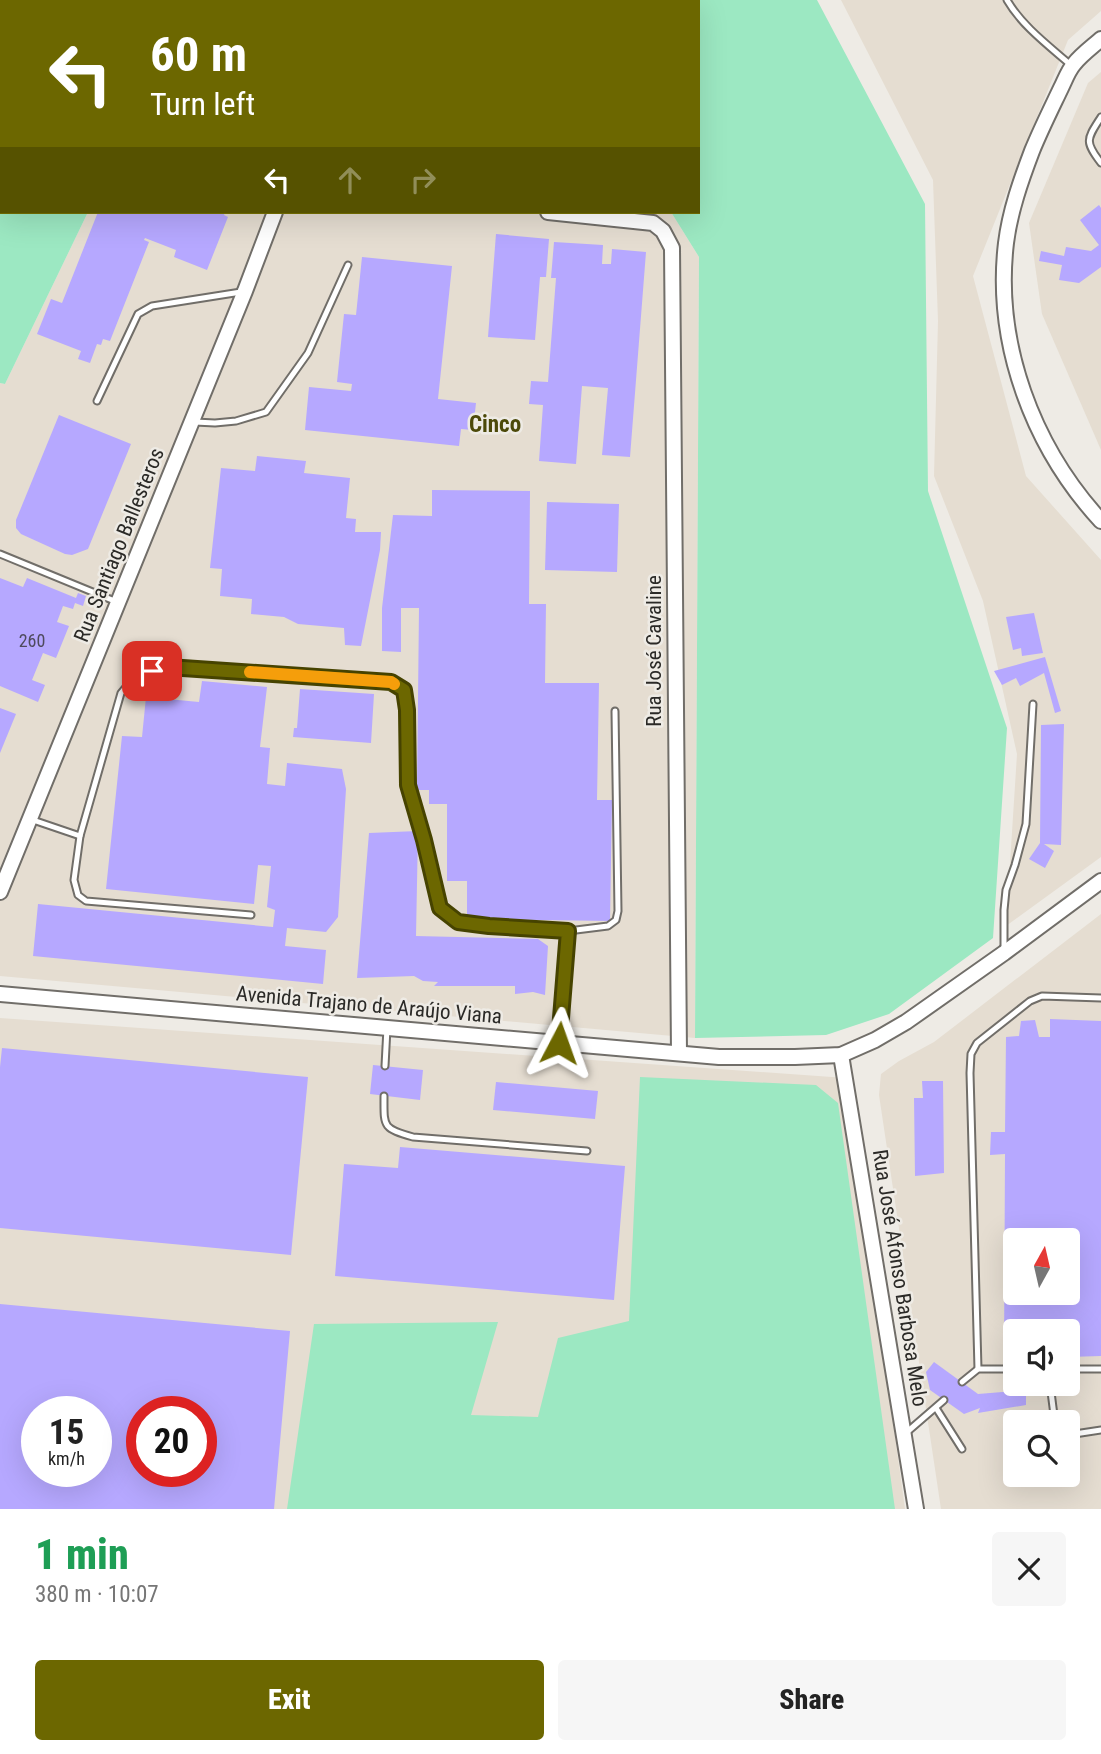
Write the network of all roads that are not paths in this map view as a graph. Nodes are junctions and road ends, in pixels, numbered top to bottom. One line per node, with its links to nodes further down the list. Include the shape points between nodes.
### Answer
1 (1007, 0): 3 (lane)
2 (1101, 39): 3 (street)
3 (1072, 66): 12 (street, via 1018,186 1006,242 1003,292 1009,339 1037,428 1059,468)
4 (1101, 117): 5 (lane, via 1088,141)
5 (1101, 163)
6 (274, 214): 9 (street, Rua Santiago Ballesteros)
7 (567, 214): 28 (street, Rua José Cavaline, via 653,223 672,248)
8 (348, 265): 11 (lane, via 309,353 266,412 236,421)
9 (245, 291): 10 (lane, via 152,306 138,314); 11 (street, Rua Santiago Ballesteros)
10 (97, 401)
11 (192, 421): 14 (street, Rua Santiago Ballesteros)
12 (1101, 521)
13 (0, 554): 14 (lane)
14 (118, 602): 17 (street, Rua Santiago Ballesteros)
15 (1033, 704): 23 (lane, via 1026,824 1006,890)
16 (615, 711): 22 (lane, via 618,911 608,926)
17 (30, 819): 18 (lane); 20 (street, Rua Santiago Ballesteros)
18 (80, 836): 21 (lane, via 74,880 78,895 86,901); 22 (lane, via 121,693 135,676 168,667 391,682 404,690 408,785 440,908 458,922)
19 (1101, 881): 23 (street, Avenida Trajano de Araújo Viana)
20 (0, 892)
21 (251, 915)
22 (568, 931): 27 (lane)
23 (1004, 953): 29 (street, Avenida Trajano de Araújo Viana, via 906,1022)
24 (0, 995): 26 (street, Avenida Trajano de Araújo Viana)
25 (1101, 998): 33 (lane, via 1042,996 1030,1001 977,1043 971,1054)
26 (387, 1028): 27 (street, Avenida Trajano de Araújo Viana); 30 (lane)
27 (559, 1043): 28 (street, Avenida Trajano de Araújo Viana)
28 (678, 1053): 29 (street, Avenida Trajano de Araújo Viana)
29 (841, 1055): 42 (street, Rua José Afonso Barbosa Melo)
30 (385, 1066)
31 (384, 1096): 32 (lane, via 384,1121 391,1131 413,1137)
32 (587, 1151)
33 (978, 1369): 34 (lane); 37 (lane)
34 (1003, 1369)
35 (1080, 1369): 36 (lane)
36 (1101, 1369)
37 (962, 1382)
38 (944, 1400): 39 (lane)
39 (936, 1408): 42 (lane); 43 (lane)
40 (1101, 1430): 41 (lane)
41 (1080, 1433)
42 (904, 1434): 44 (street, Rua José Afonso Barbosa Melo)
43 (962, 1449)
44 (916, 1509)

